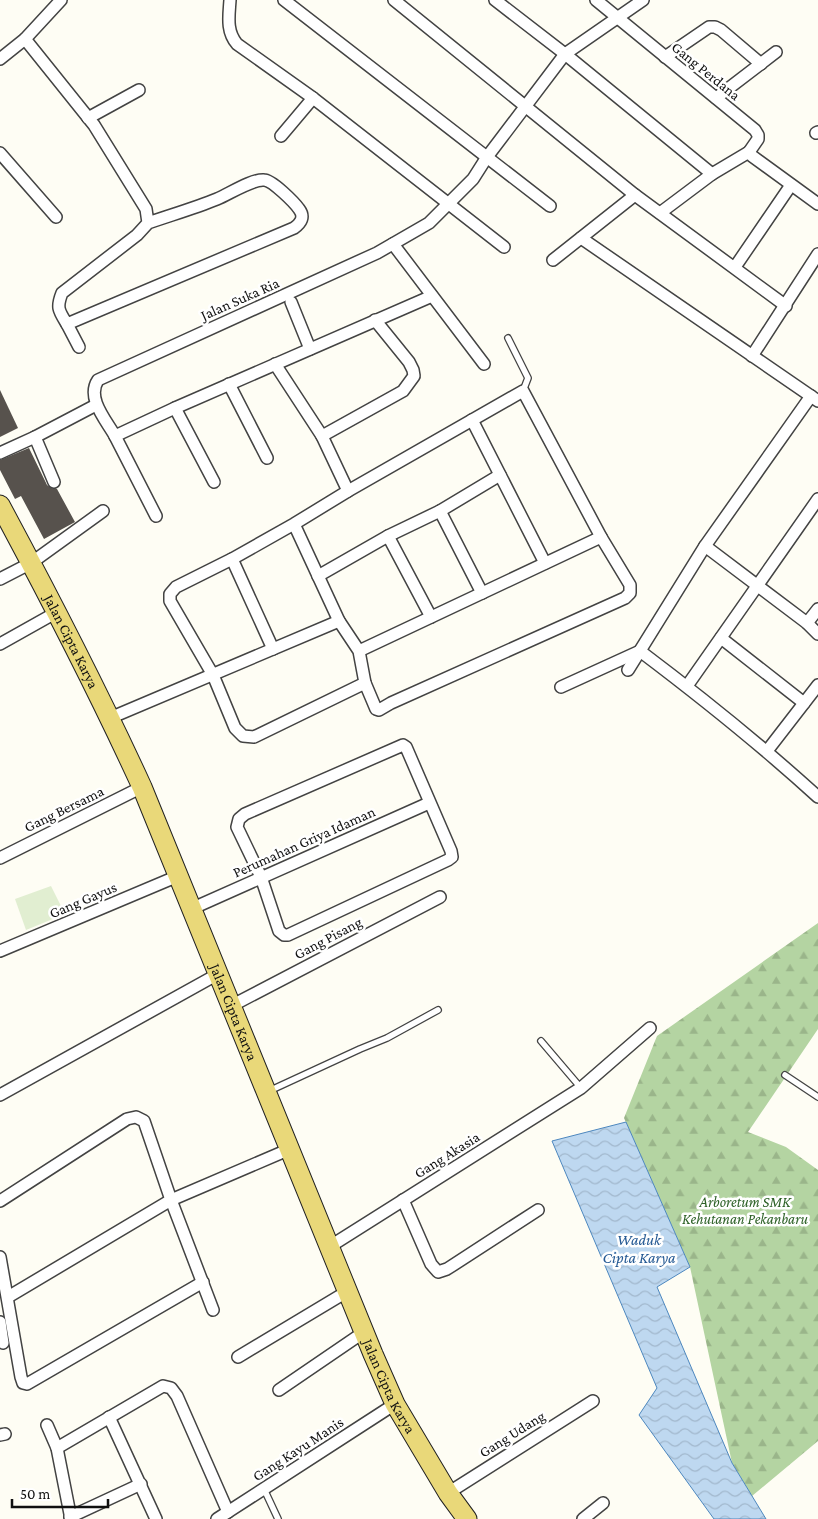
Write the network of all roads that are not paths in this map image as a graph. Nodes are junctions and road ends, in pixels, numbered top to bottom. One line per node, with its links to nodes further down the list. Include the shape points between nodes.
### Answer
1 (61, 0): 9 (street)
2 (230, 0): 16 (street, via 231,38)
3 (284, 0): 23 (street)
4 (394, 0): 18 (street)
5 (495, 0): 11 (street)
6 (596, 0): 8 (street, Gang Perdana)
7 (643, 0): 8 (street)
8 (619, 18): 11 (street); 12 (street, Gang Perdana)
9 (25, 39): 13 (street); 19 (street)
10 (776, 52): 14 (street)
11 (565, 54): 18 (street); 24 (street)
12 (664, 57): 14 (street, via 709,27 715,27); 17 (street, Gang Perdana)
13 (0, 59)
14 (761, 64): 17 (street)
15 (139, 90): 19 (street)
16 (313, 98): 20 (street); 27 (street)
17 (716, 98): 21 (street, Gang Perdana, via 757,133 758,139)
18 (526, 107): 23 (street); 26 (street)
19 (88, 118): 32 (street, via 146,209)
20 (282, 136)
21 (749, 152): 24 (street); 25 (street)
22 (0, 153): 31 (street)
23 (487, 157): 27 (street, via 473,179); 29 (street)
24 (712, 174): 30 (street)
25 (791, 185): 28 (street); 38 (street)
26 (635, 195): 30 (street); 33 (street)
27 (449, 204): 34 (street, Jalan Suka Ria, via 429,223); 35 (street)
28 (818, 204)
29 (550, 206)
30 (660, 214): 38 (street)
31 (56, 217)
32 (148, 224): 43 (street, via 62,293 58,304); 43 (street, via 263,179 272,183 299,208 302,215 302,221 294,228)
33 (581, 238): 37 (street); 47 (street)
34 (393, 244): 39 (street); 53 (street, Jalan Suka Ria, via 98,380 94,387)
35 (504, 246)
36 (818, 254): 41 (street)
37 (553, 260)
38 (736, 267): 41 (street)
39 (432, 296): 42 (street); 49 (street)
40 (291, 302): 46 (street)
41 (786, 306): 47 (street)
42 (375, 320): 46 (street); 57 (street, via 409,362 414,376 403,391)
43 (67, 324): 45 (street)
44 (508, 338): 51 (lane, via 528,378)
45 (79, 347)
46 (310, 348): 48 (street)
47 (752, 356): 52 (street)
48 (275, 364): 50 (street); 57 (street)
49 (484, 364)
50 (229, 384): 54 (street); 60 (street)
51 (523, 391): 55 (street); 72 (street)
52 (814, 399): 73 (street)
53 (96, 405): 56 (street); 58 (street)
54 (175, 408): 56 (street); 63 (street)
55 (472, 420): 61 (street); 64 (street)
56 (115, 436): 69 (street)
57 (322, 436): 64 (street)
58 (35, 437): 59 (street); 62 (street)
59 (0, 453)
60 (267, 458)
61 (500, 475): 68 (street); 76 (street)
62 (54, 482)
63 (214, 482)
64 (348, 491): 70 (street)
65 (818, 499): 79 (street)
66 (0, 505): 75 (main road, Jalan Cipta Karya)
67 (103, 511): 75 (street)
68 (440, 511): 71 (street); 80 (street)
69 (156, 516)
70 (294, 524): 74 (street); 77 (street)
71 (388, 536): 77 (street); 83 (street)
72 (601, 537): 76 (street); 94 (street, via 630,585 630,593 625,598 379,710)
73 (705, 546): 79 (street); 91 (street)
74 (232, 559): 89 (street); 93 (street, via 176,587 170,594 170,601)
75 (31, 562): 78 (street); 82 (main road, Jalan Cipta Karya)
76 (545, 563): 80 (street)
77 (318, 576): 84 (street)
78 (0, 580)
79 (757, 586): 85 (street); 87 (street)
80 (482, 593): 83 (street)
81 (818, 609): 85 (street)
82 (57, 612): 88 (street); 99 (main road, Jalan Cipta Karya)
83 (431, 616): 90 (street)
84 (339, 621): 89 (street); 90 (street)
85 (807, 624): 86 (street)
86 (818, 634)
87 (721, 638): 96 (street); 98 (street)
88 (0, 644)
89 (274, 649): 93 (street)
90 (359, 651): 94 (street)
91 (640, 651): 92 (street); 96 (street); 97 (street)
92 (628, 670)
93 (213, 674): 94 (street, via 235,728 243,736 254,736); 99 (street)
94 (365, 683)
95 (818, 685): 98 (street)
96 (686, 686): 100 (street)
97 (561, 687)
98 (804, 703): 100 (street)
99 (110, 718): 101 (main road, Jalan Cipta Karya)
100 (767, 751): 102 (street)
101 (142, 788): 104 (street, Gang Bersama); 105 (main road, Jalan Cipta Karya)
102 (816, 791)
103 (429, 803): 106 (street, Perumahan Griya Idaman); 106 (street, via 452,857 288,935 279,931); 106 (street, via 406,747 398,746 239,819 237,827)
104 (0, 858)
105 (178, 876): 108 (main road, Jalan Cipta Karya); 109 (street, Gang Gayus)
106 (261, 877): 108 (street, Perumahan Griya Idaman)
107 (440, 897): 111 (street, Gang Pisang)
108 (191, 909): 110 (main road, Jalan Cipta Karya)
109 (0, 951)
110 (218, 974): 111 (main road, Jalan Cipta Karya); 118 (street)
111 (231, 1006): 117 (main road, Jalan Cipta Karya)
112 (438, 1010): 117 (lane, via 388,1038)
113 (650, 1028): 116 (street, Gang Akasia)
114 (542, 1040): 116 (lane)
115 (785, 1075): 119 (lane)
116 (581, 1088): 122 (street, Gang Akasia)
117 (267, 1092): 120 (main road, Jalan Cipta Karya)
118 (0, 1095)
119 (818, 1097)
120 (290, 1149): 121 (street); 125 (main road, Jalan Cipta Karya)
121 (171, 1200): 123 (street, via 144,1121 136,1117 128,1119); 127 (street); 129 (street)
122 (403, 1200): 124 (street, via 431,1264 438,1272); 125 (street, Gang Akasia)
123 (0, 1201)
124 (538, 1210)
125 (329, 1247): 128 (main road, Jalan Cipta Karya)
126 (0, 1257): 129 (street)
127 (204, 1282): 129 (street, via 27,1384 21,1377); 130 (street)
128 (348, 1291): 132 (main road, Jalan Cipta Karya); 134 (street)
129 (8, 1297)
130 (213, 1310)
131 (0, 1322): 133 (street)
132 (364, 1332): 135 (street); 137 (main road, Jalan Cipta Karya)
133 (3, 1343)
134 (238, 1357)
135 (279, 1390)
136 (593, 1401): 143 (street, Gang Udang)
137 (395, 1404): 142 (street, Gang Kayu Manis); 143 (main road, Jalan Cipta Karya)
138 (109, 1417): 140 (street); 141 (street); 145 (street, via 163,1386 171,1388)
139 (47, 1425): 140 (street)
140 (57, 1448): 146 (street)
141 (141, 1484): 146 (street); 147 (street)
142 (264, 1489): 145 (street, Gang Kayu Manis); 149 (lane)
143 (448, 1493): 150 (main road, Jalan Cipta Karya)
144 (604, 1503): 151 (street)
145 (228, 1512): 148 (street, Gang Kayu Manis)
146 (71, 1518)
147 (156, 1519)
148 (217, 1519)
149 (278, 1519)
150 (467, 1519)
151 (583, 1519)

